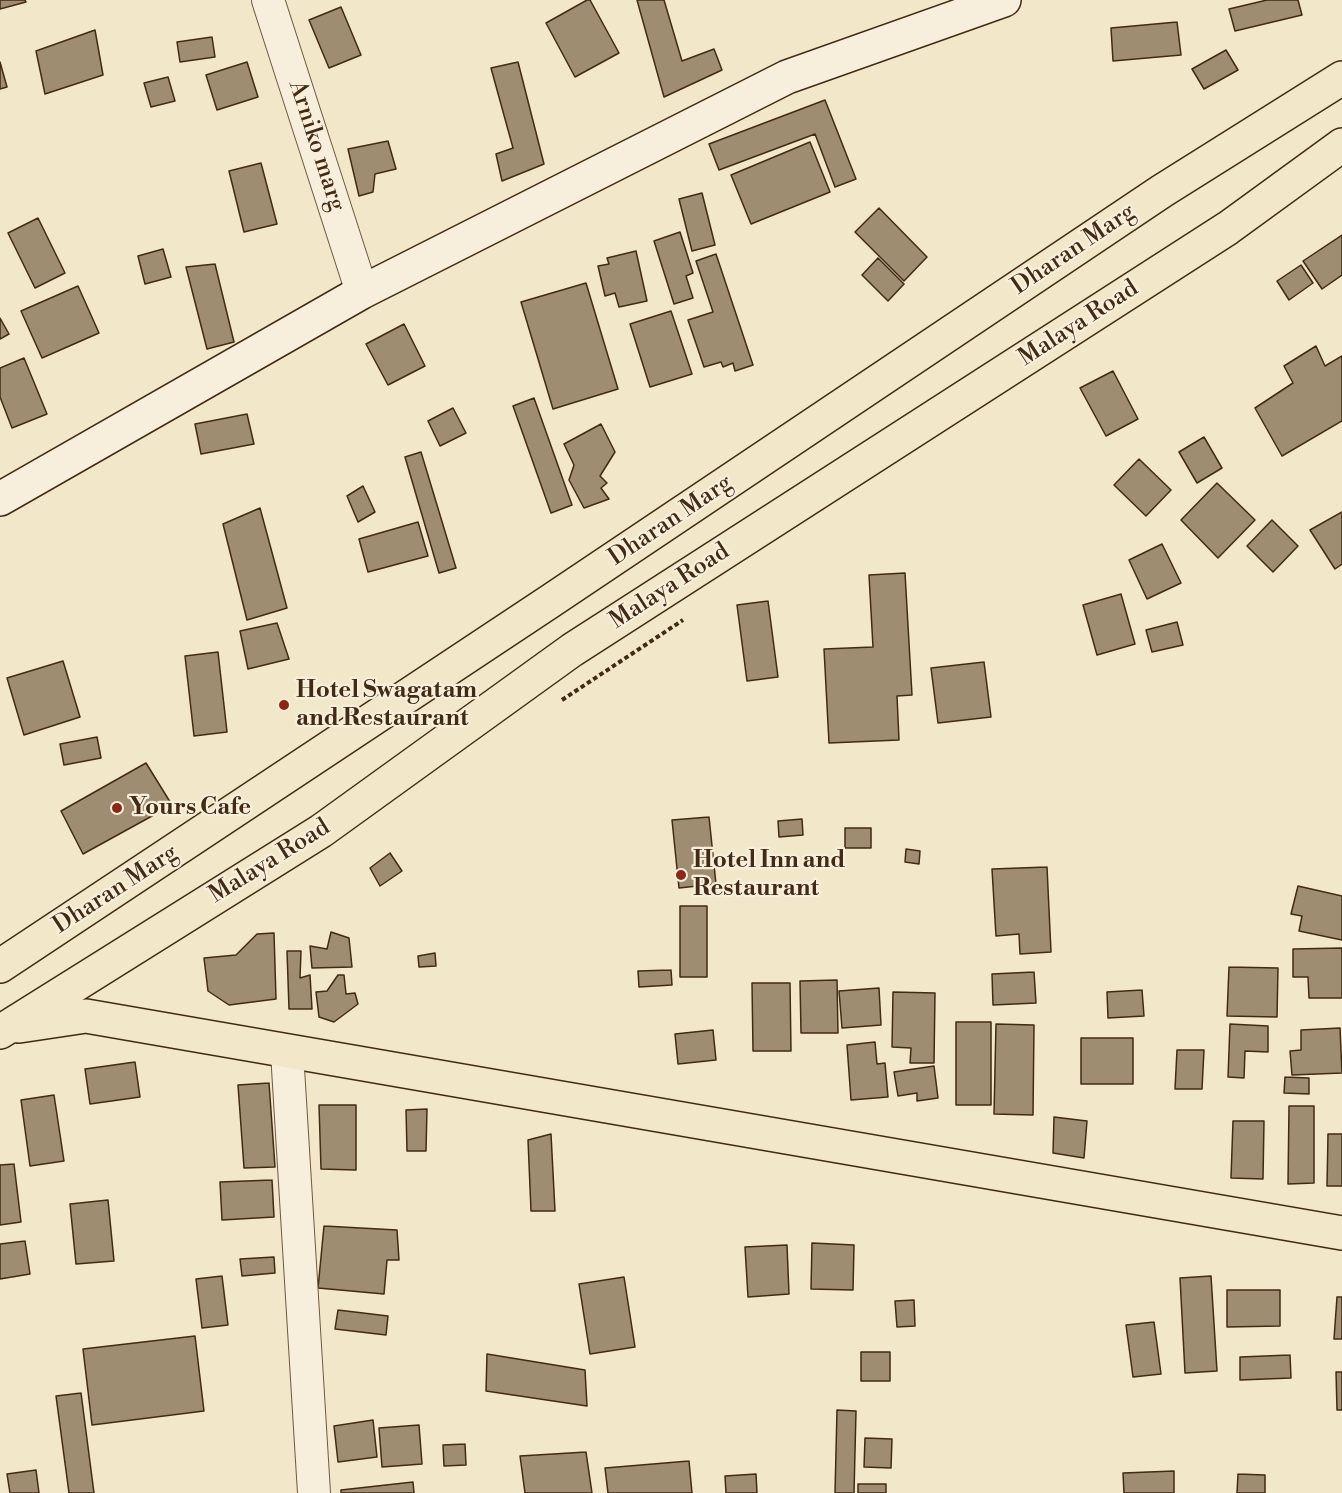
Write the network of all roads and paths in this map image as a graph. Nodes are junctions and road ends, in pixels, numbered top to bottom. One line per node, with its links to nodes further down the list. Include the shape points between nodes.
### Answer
1 (268, 0): 5 (street, Arniko marg)
2 (1004, 0): 5 (street, via 787,77)
3 (1342, 78): 9 (main road, Dharan Marg, via 1162,191)
4 (1342, 145): 10 (main road, Malaya Road, via 1228,228 572,650 321,831)
5 (362, 292): 6 (street)
6 (0, 499)
7 (685, 619): 8 (path)
8 (557, 704)
9 (0, 966)
10 (2, 1028): 11 (main road, via 86,1016)
11 (287, 1052): 12 (main road); 13 (street)
12 (1342, 1233)
13 (314, 1493)

